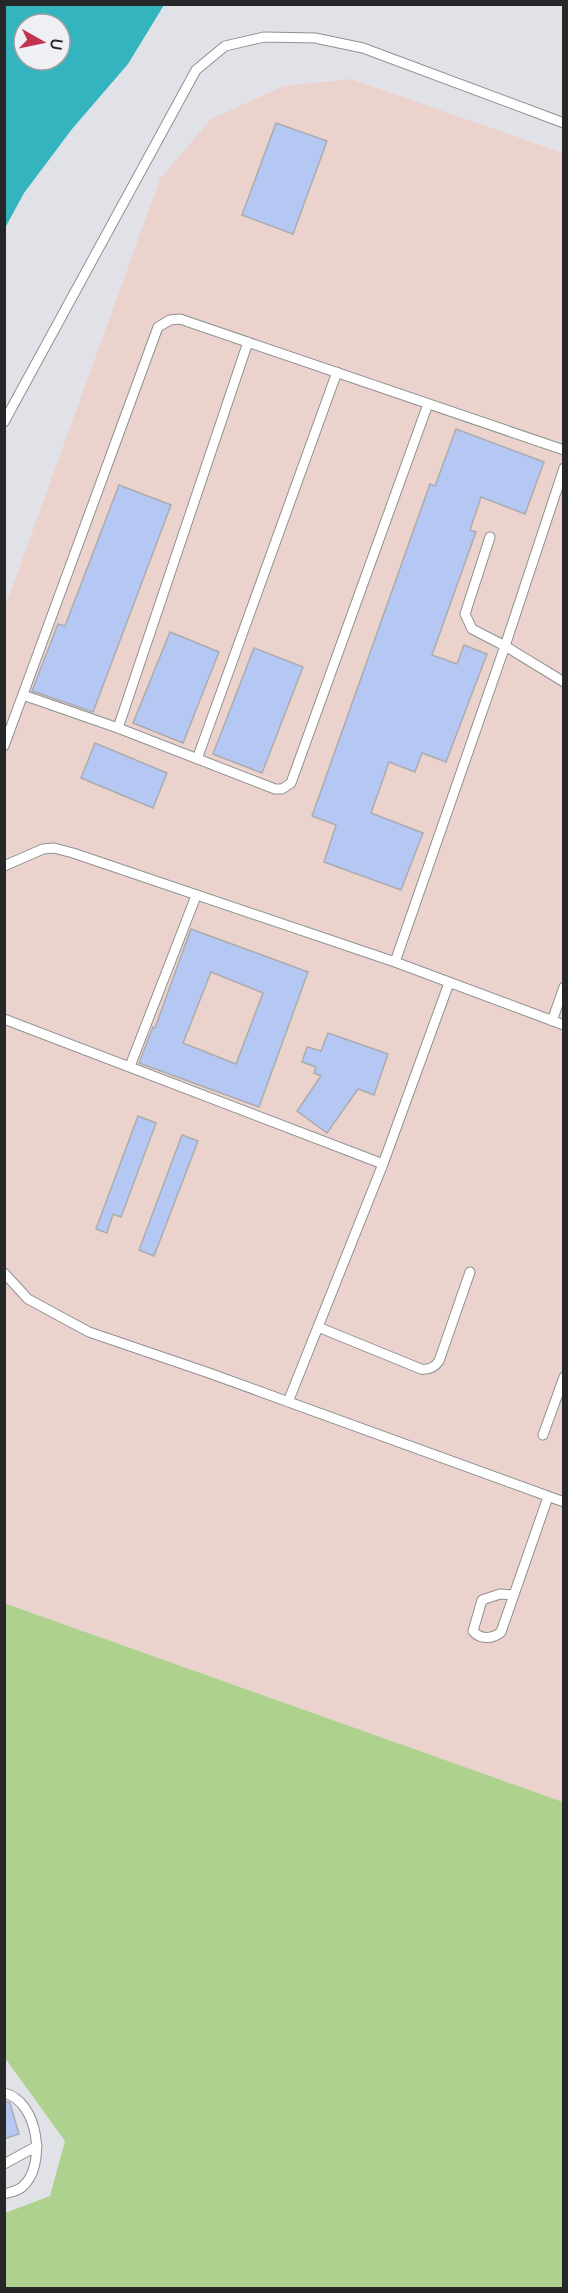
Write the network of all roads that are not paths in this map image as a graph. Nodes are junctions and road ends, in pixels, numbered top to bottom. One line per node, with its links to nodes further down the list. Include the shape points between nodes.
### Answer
1 (564, 123): 5 (lane, via 363,48 315,38 274,37 225,46 196,70)
2 (249, 342): 3 (lane); 11 (lane, via 180,319 158,327); 12 (lane)
3 (337, 372): 4 (lane); 14 (lane)
4 (428, 404): 6 (lane); 14 (lane, via 291,783 275,789)
5 (4, 422)
6 (564, 450)
7 (564, 468): 9 (lane)
8 (490, 537): 9 (lane, via 465,614 472,629)
9 (505, 646): 10 (lane); 17 (lane)
10 (564, 682)
11 (23, 695): 12 (lane); 13 (lane)
12 (118, 728): 14 (lane)
13 (4, 746)
14 (197, 759)
15 (4, 866): 16 (lane, via 54,848)
16 (196, 896): 17 (lane); 23 (lane)
17 (395, 962): 18 (lane)
18 (448, 983): 21 (lane); 24 (lane)
19 (564, 987): 21 (lane)
20 (4, 1019): 23 (lane)
21 (552, 1021): 22 (lane)
22 (564, 1025)
23 (130, 1066): 24 (lane)
24 (383, 1164): 27 (lane)
25 (470, 1272): 27 (lane, via 439,1361 433,1368 421,1369)
26 (4, 1273): 29 (lane, via 28,1299 89,1332)
27 (318, 1327): 29 (lane)
28 (564, 1377): 30 (lane)
29 (288, 1402): 31 (lane)
30 (543, 1435)
31 (548, 1497): 32 (lane); 33 (lane)
32 (564, 1502)
33 (514, 1595): 33 (lane, via 500,1634 485,1638 476,1635 473,1631 482,1600 500,1594)
34 (4, 2093): 35 (lane, via 24,2104 31,2116)
35 (37, 2146): 36 (lane); 37 (lane, via 33,2170 22,2187)
36 (4, 2164)
37 (4, 2194)

